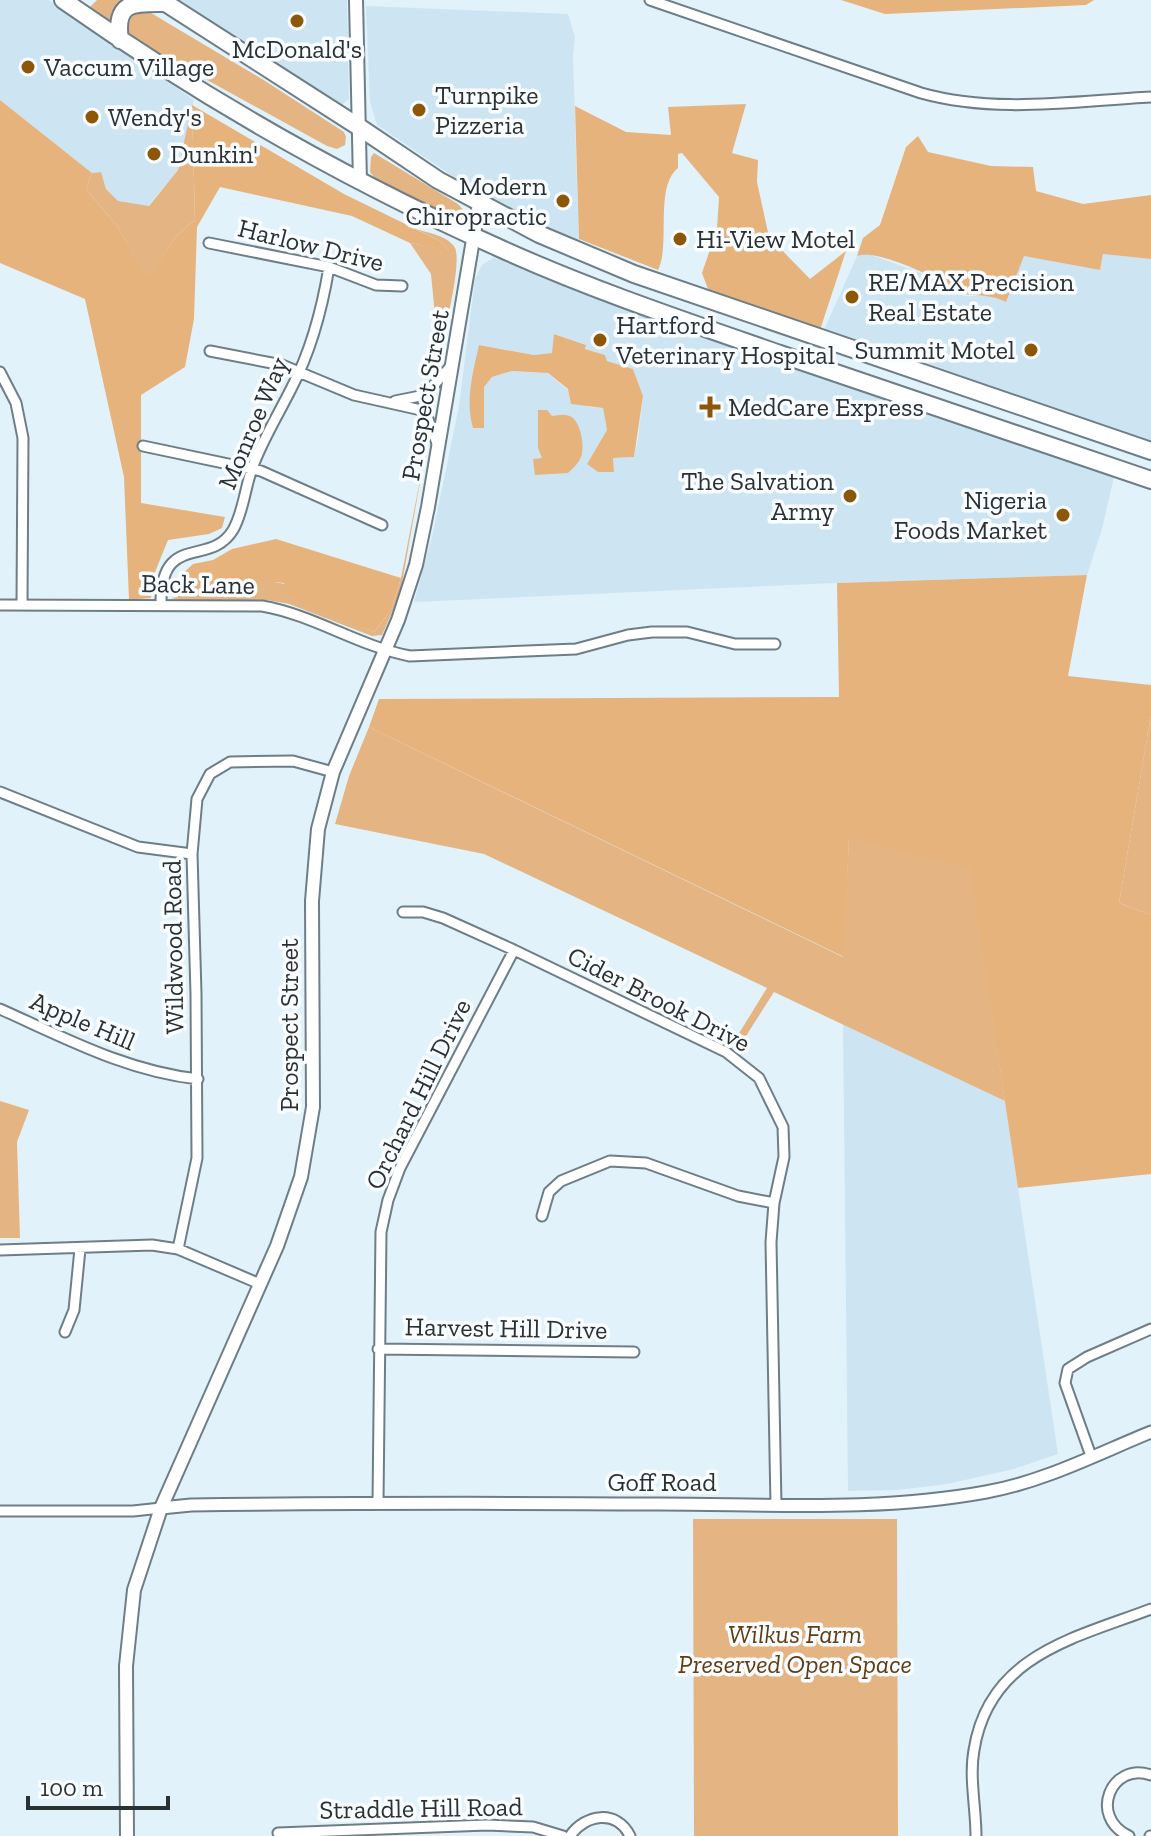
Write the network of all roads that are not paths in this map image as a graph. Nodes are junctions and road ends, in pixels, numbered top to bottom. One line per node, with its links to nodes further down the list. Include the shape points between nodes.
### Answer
1 (63, 0): 2 (highway); 6 (highway)
2 (80, 0)
3 (356, 0): 8 (main road)
4 (650, 0): 7 (street, via 955,102 991,106)
5 (164, 2): 6 (highway, via 131,4 124,10); 8 (highway)
6 (120, 40): 9 (highway)
7 (1151, 97)
8 (359, 127): 9 (main road); 10 (highway)
9 (360, 182): 11 (highway)
10 (479, 204): 11 (main road, Prospect Street); 15 (highway, via 634,274)
11 (474, 236): 17 (main road, Prospect Street); 18 (highway, via 623,299)
12 (209, 243): 13 (street, Harlow Drive)
13 (329, 267): 14 (street, Harlow Drive, via 376,285); 19 (street, Monroe Way)
14 (402, 286)
15 (822, 337): 18 (highway); 24 (highway)
16 (210, 351): 19 (street)
17 (452, 364): 21 (street, via 425,395); 23 (main road, Prospect Street)
18 (813, 365): 26 (highway)
19 (300, 371): 21 (street, via 354,395); 25 (street, Monroe Way)
20 (0, 372): 29 (street, via 22,426)
21 (387, 402): 23 (street, via 421,410)
22 (143, 446): 25 (street)
23 (438, 447): 32 (main road, Prospect Street, via 413,574)
24 (1151, 451)
25 (252, 468): 27 (street); 30 (street, Monroe Way, via 232,531 215,546 173,562 164,576)
26 (1151, 480)
27 (382, 525)
28 (0, 605): 29 (street, Back Lane)
29 (22, 605): 30 (street, Back Lane)
30 (161, 605): 32 (street, Back Lane, via 277,608)
31 (775, 644): 32 (street, Back Lane, via 652,632 576,649 422,656)
32 (387, 650): 33 (main road, Prospect Street)
33 (333, 772): 35 (street, Wildwood Road, via 293,761 230,762 210,774 197,799); 45 (main road, Prospect Street, via 313,874 314,1091 309,1142 291,1211)
34 (0, 792): 35 (street, via 138,847)
35 (192, 854): 39 (street, Wildwood Road)
36 (403, 912): 37 (street, Cider Brook Drive, via 443,918)
37 (514, 950): 40 (street, Cider Brook Drive, via 726,1052 759,1078 783,1127 784,1157); 48 (street, Orchard Hill Drive, via 388,1200 381,1232)
38 (0, 1009): 39 (street, Apple Hill, via 123,1063)
39 (198, 1079): 43 (street, Wildwood Road, via 197,1158)
40 (774, 1203): 41 (street, via 738,1196 646,1163 610,1161 561,1181 549,1192); 53 (street, Cider Brook Drive)
41 (542, 1216)
42 (80, 1249): 43 (street); 44 (street); 47 (street, via 74,1310)
43 (178, 1249): 45 (street)
44 (0, 1250)
45 (260, 1284): 54 (main road, Prospect Street)
46 (1151, 1329): 51 (street, via 1068,1369 1065,1383)
47 (65, 1332)
48 (378, 1349): 49 (street, Harvest Hill Drive); 52 (street, Orchard Hill Drive)
49 (634, 1352)
50 (1151, 1432): 51 (street, Goff Road)
51 (1091, 1456): 53 (street, Goff Road, via 989,1492 913,1503)
52 (378, 1503): 53 (street, Goff Road); 54 (street, Goff Road)
53 (776, 1505)
54 (161, 1508): 55 (street); 60 (main road, Prospect Street, via 138,1572 128,1627)
55 (0, 1511)
56 (1151, 1609): 64 (street, via 1038,1654 999,1688 973,1752)
57 (1151, 1775): 65 (street, via 1132,1773 1109,1792 1110,1820)
58 (486, 1831): 59 (street, Straddle Hill Road); 61 (street, Straddle Hill Road, via 533,1827)
59 (278, 1833)
60 (127, 1836)
61 (563, 1836)
62 (570, 1836): 63 (street, via 581,1823 602,1817 620,1823)
63 (630, 1836)
64 (976, 1836)
65 (1129, 1836)

